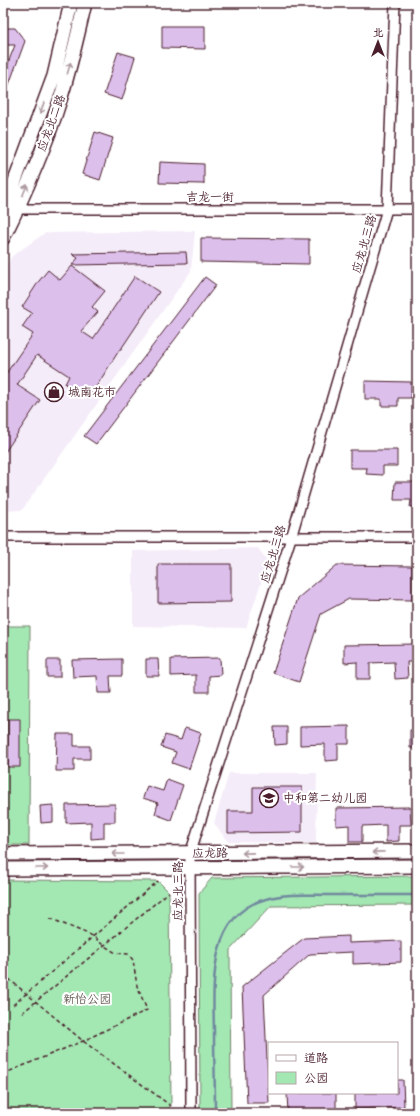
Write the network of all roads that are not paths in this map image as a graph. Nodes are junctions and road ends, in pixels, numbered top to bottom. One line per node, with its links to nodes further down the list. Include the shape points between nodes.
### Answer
1 (72, 3): 6 (street, 应龙北二路, one-way to 6, via 54,76)
2 (85, 3): 6 (street, 应龙北二路, one-way to 2, via 59,104)
3 (395, 3): 4 (street, 应龙北三路)
4 (387, 209): 5 (street, 吉龙一街); 6 (street, 吉龙一街); 10 (street, 应龙北三路)
5 (417, 209)
6 (7, 210): 7 (street, 应龙北二路)
7 (3, 238)
8 (3, 537): 10 (street)
9 (417, 537): 10 (street)
10 (291, 538): 13 (street, 应龙北三路)
11 (417, 851): 13 (street, 应龙路, one-way to 13)
12 (3, 854): 13 (street, 应龙路, one-way to 12)
13 (190, 854): 15 (street, 应龙北三路)
14 (417, 866): 15 (street, 应龙路, one-way to 14)
15 (189, 868): 16 (street, 应龙路, one-way to 15); 17 (street, 应龙北三路)
16 (3, 869)
17 (191, 1113)

